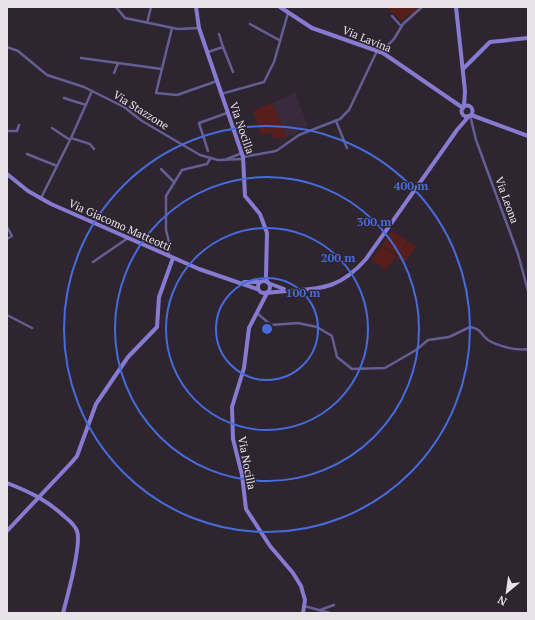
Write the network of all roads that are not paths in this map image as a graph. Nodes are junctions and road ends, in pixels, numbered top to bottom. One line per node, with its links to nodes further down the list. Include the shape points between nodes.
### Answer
1 (116, 7): 9 (street, via 125,18)
2 (151, 7): 9 (street)
3 (196, 7): 13 (street, Via Nocilla)
4 (280, 7): 7 (street, Via Lavina)
5 (422, 7): 11 (street)
6 (456, 7): 24 (street)
7 (288, 12): 16 (street); 19 (street, Via Lavina, via 312,28)
8 (392, 16): 11 (street)
9 (147, 23): 12 (street)
10 (250, 24): 16 (street)
11 (401, 26): 19 (street, via 391,43)
12 (172, 28): 13 (street); 23 (street)
13 (199, 28): 20 (street, Via Nocilla)
14 (219, 34): 18 (street)
15 (528, 38): 24 (street, via 490,42)
16 (279, 40): 30 (street, via 274,62 264,82)
17 (7, 47): 28 (street, Via Stazzone, via 18,51 47,75)
18 (223, 47): 20 (street); 25 (street)
19 (380, 51): 33 (street, Via Lavina); 39 (street, via 349,110)
20 (207, 52): 27 (street, Via Nocilla)
21 (81, 58): 22 (street)
22 (118, 63): 23 (street); 26 (street)
23 (162, 69): 27 (street, via 156,93 177,95)
24 (463, 69): 29 (street)
25 (233, 72)
26 (114, 73)
27 (217, 81): 30 (street, Via Nocilla)
28 (92, 91): 32 (street); 51 (street, Via Stazzone, via 124,107 142,121)
29 (465, 91): 33 (street); 34 (street)
30 (221, 94): 35 (street, Via Nocilla)
31 (64, 98): 32 (street)
32 (86, 105): 45 (street)
33 (463, 107): 34 (street); 36 (street)
34 (471, 108): 37 (street); 38 (street)
35 (227, 113): 48 (street, via 199,123); 50 (street, Via Nocilla)
36 (462, 113): 37 (street, via 465,116); 42 (street, via 462,121)
37 (470, 115): 38 (street); 42 (street); 69 (street, Via Leona, via 476,140 518,254)
38 (482, 118): 44 (street)
39 (336, 121): 46 (street); 50 (street, via 299,135 276,151)
40 (20, 125): 43 (street, via 17,131)
41 (52, 128): 45 (street)
42 (457, 130): 68 (street, via 355,271 325,288)
43 (7, 132)
44 (528, 136)
45 (71, 139): 47 (street, via 90,144); 53 (street)
46 (347, 148)
47 (94, 149)
48 (208, 151)
49 (27, 154): 53 (street)
50 (243, 156): 52 (street, Via Stazzone); 52 (street); 64 (street, Via Nocilla, via 245,196 260,214 268,237)
51 (210, 159): 52 (street, Via Stazzone); 56 (street, via 207,164 183,169)
52 (226, 160)
53 (57, 166): 57 (street)
54 (161, 170): 56 (street)
55 (7, 174): 57 (street, Via Giacomo Matteotti)
56 (174, 182): 61 (street, via 166,196 166,230 170,246)
57 (41, 199): 59 (street, Via Giacomo Matteotti)
58 (7, 227): 60 (street, via 12,236)
59 (128, 238): 61 (street, Via Giacomo Matteotti); 63 (street)
60 (7, 239)
61 (168, 255): 62 (street, Via Giacomo Matteotti)
62 (173, 258): 65 (street, Via Giacomo Matteotti); 78 (street, via 159,296 157,327 128,357 96,404 77,456)
63 (93, 262)
64 (266, 276): 66 (street); 67 (street, Via Nocilla)
65 (232, 281): 66 (street); 70 (street, Via Giacomo Matteotti)
66 (260, 282): 67 (street); 70 (street)
67 (268, 283): 68 (street); 71 (street, Via Nocilla, via 270,287)
68 (288, 290): 71 (street, Via Giacomo Matteotti)
69 (528, 290)
70 (258, 291): 71 (street, Via Giacomo Matteotti); 72 (street)
71 (267, 293): 72 (street, Via Nocilla)
72 (261, 302): 73 (street, Via Nocilla)
73 (256, 313): 76 (street, via 274,325 310,324 329,333 334,339 337,357 352,369 389,366 428,340 449,337 470,327 479,330 485,338 493,342); 81 (street, Via Nocilla, via 249,328 244,368 232,407 233,439 242,475 246,509 270,546 294,573 304,593)
74 (7, 314): 75 (street)
75 (32, 328)
76 (528, 349)
77 (7, 483): 78 (street)
78 (40, 497): 79 (street); 83 (street, via 74,525 78,534)
79 (7, 531)
80 (334, 605): 82 (street)
81 (304, 606): 82 (street); 84 (street, Via Nocilla)
82 (320, 610): 85 (street)
83 (63, 613)
84 (303, 613)
85 (330, 613)

